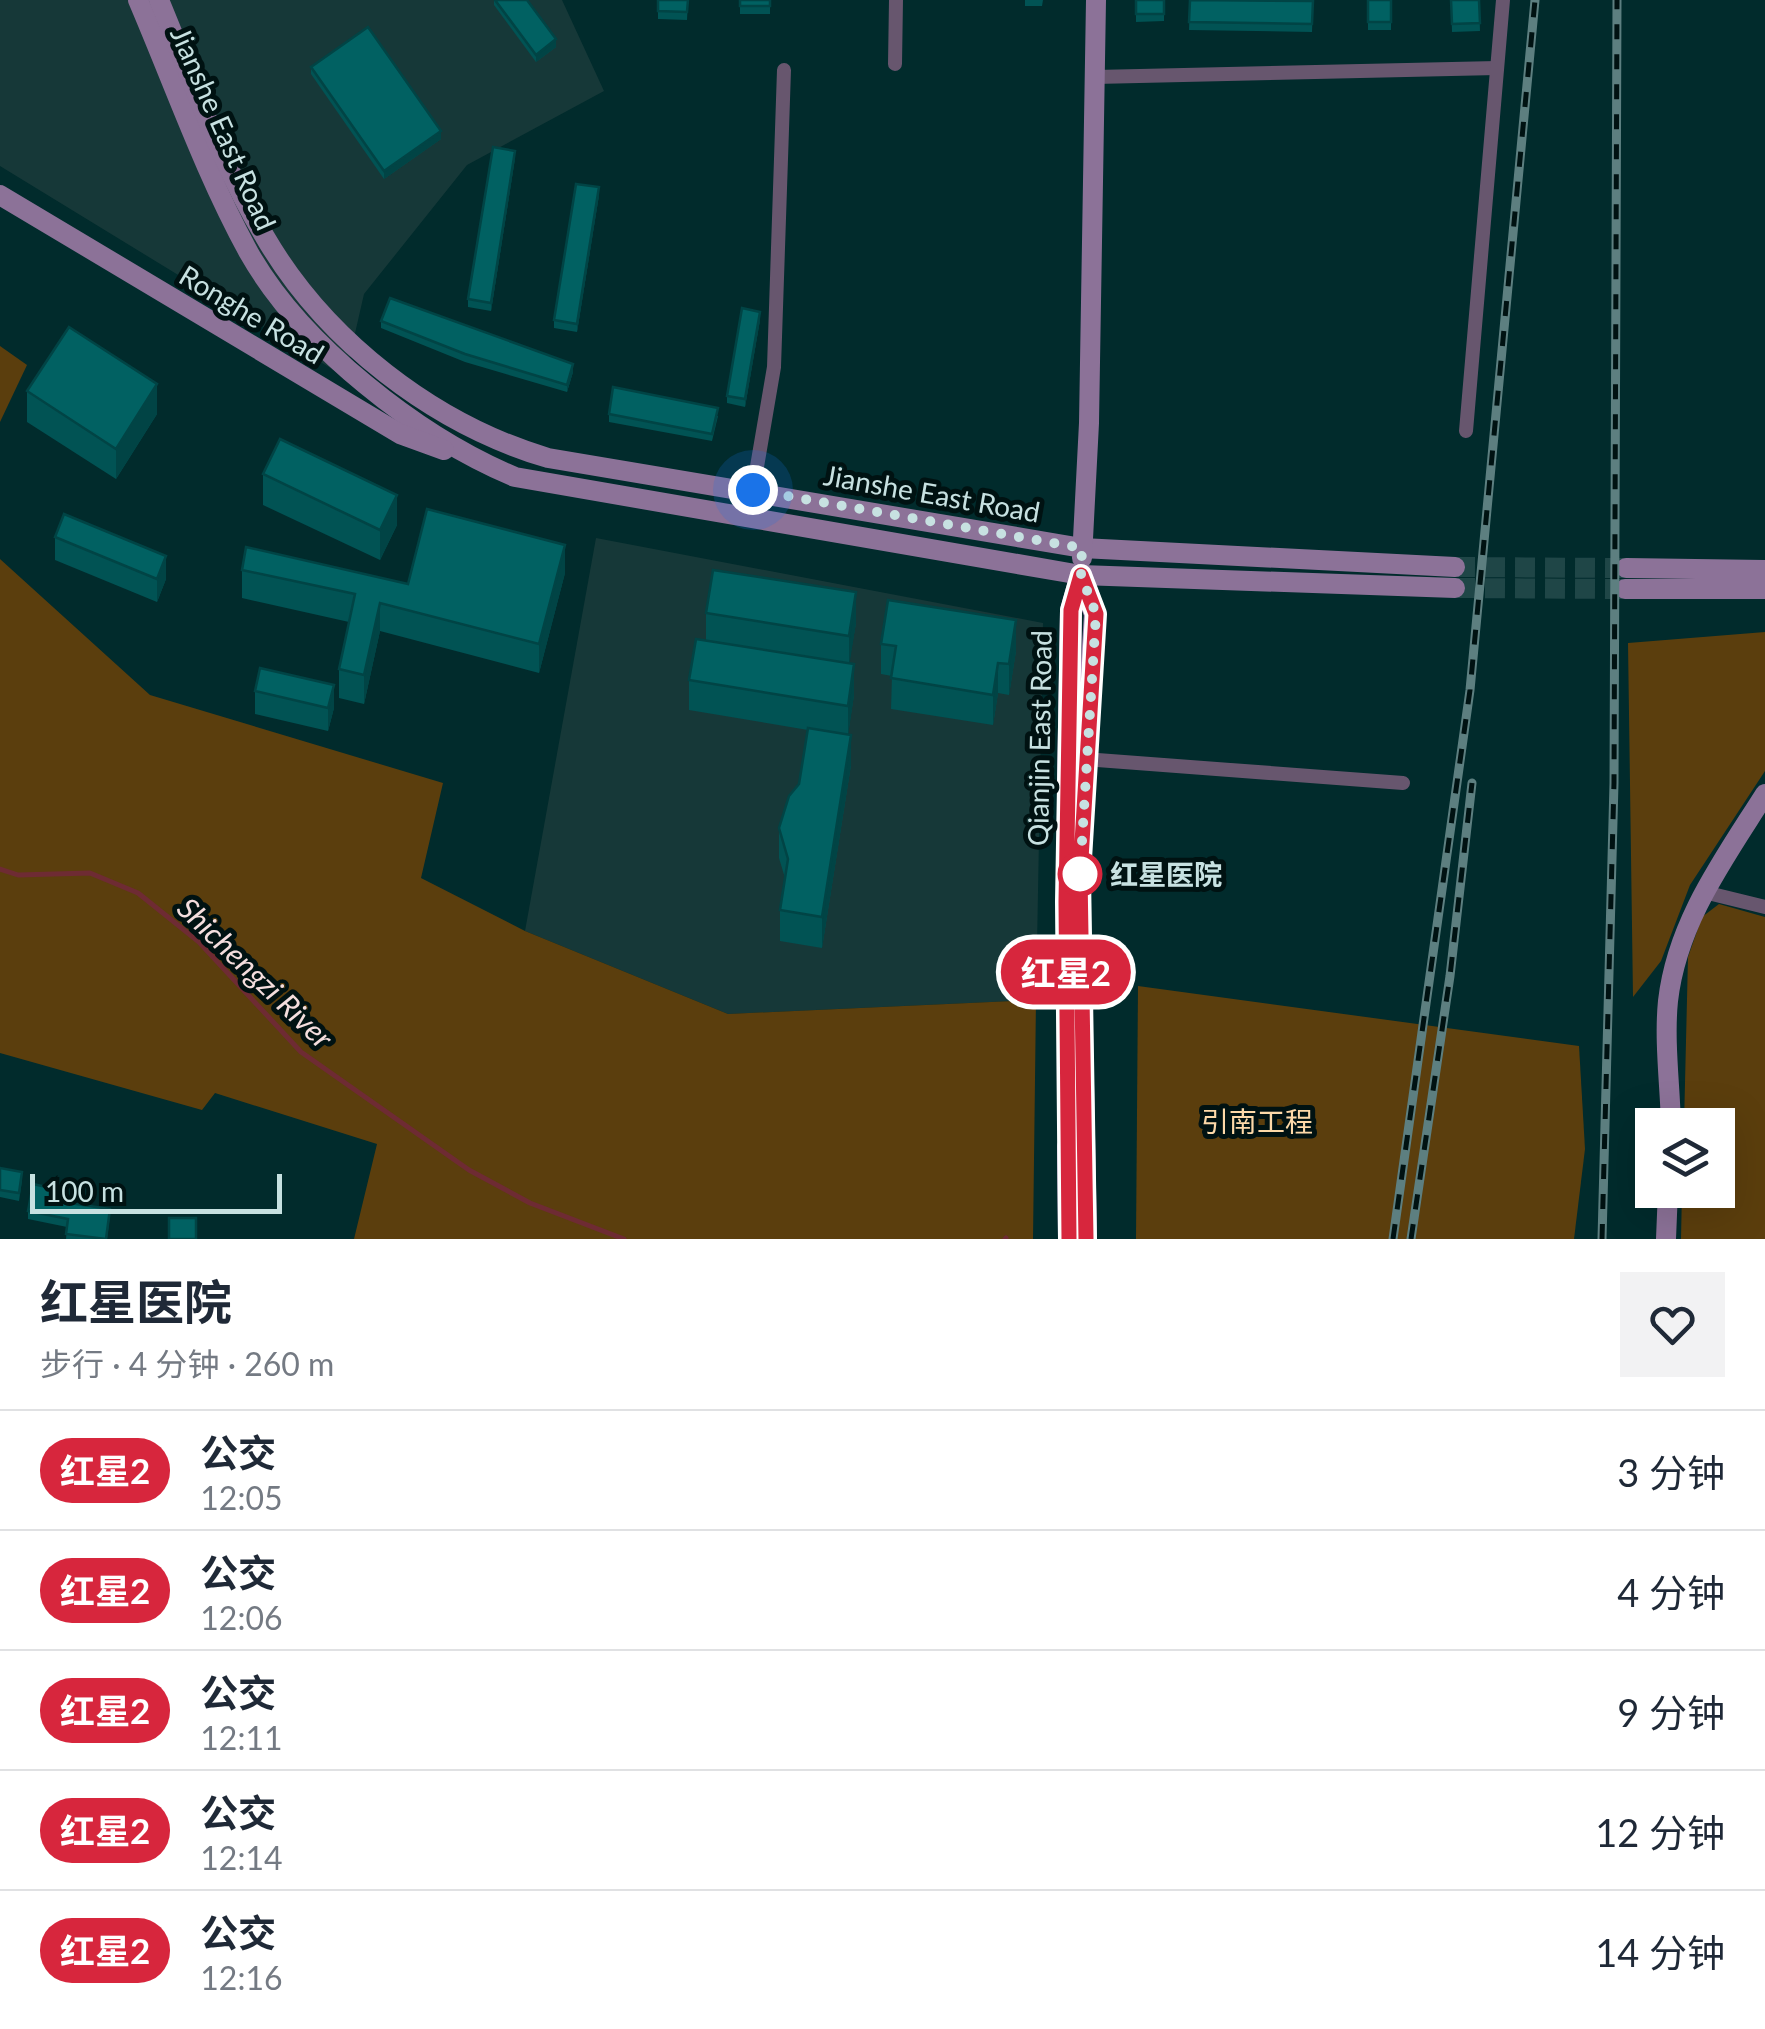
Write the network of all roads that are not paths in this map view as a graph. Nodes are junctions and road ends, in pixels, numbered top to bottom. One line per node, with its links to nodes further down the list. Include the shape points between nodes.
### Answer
1 (138, 0): 12 (main road, Jianshe East Road, via 224,199 275,292 367,382)
2 (159, 0): 13 (main road, Jianshe East Road, via 264,237 301,290 362,353 411,391 518,449)
3 (896, 0): 6 (street)
4 (1096, 0): 9 (main road, Qianjin East Road)
5 (1503, 0): 7 (street)
6 (895, 64)
7 (1498, 68): 9 (street); 11 (street)
8 (784, 70): 13 (street, via 774,368)
9 (1095, 77): 14 (main road, Qianjin East Road)
10 (0, 195): 12 (main road, Ronghe Road, via 400,434)
11 (1466, 431)
12 (484, 464): 17 (main road, Jianshe East Road, via 515,476)
13 (753, 490): 14 (main road, Jianshe East Road)
14 (1082, 548): 15 (main road, Jianshe East Road); 17 (main road, Qianjin East Road)
15 (1455, 567)
16 (1765, 570): 19 (main road, via 1626,578)
17 (1081, 575): 18 (main road, Jianshe East Road); 20 (main road, via 1096,614); 27 (main road, Qianjin East Road, via 1071,610)
18 (1455, 588)
19 (1765, 589)
20 (1084, 759): 21 (street); 28 (main road)
21 (1403, 783)
22 (1765, 794): 23 (main road)
23 (1704, 892): 24 (street); 25 (main road, via 1688,923 1668,1005)
24 (1765, 907)
25 (1671, 1108)
26 (1667, 1208): 29 (main road)
27 (1069, 1239)
28 (1086, 1239)
29 (1666, 1239)

